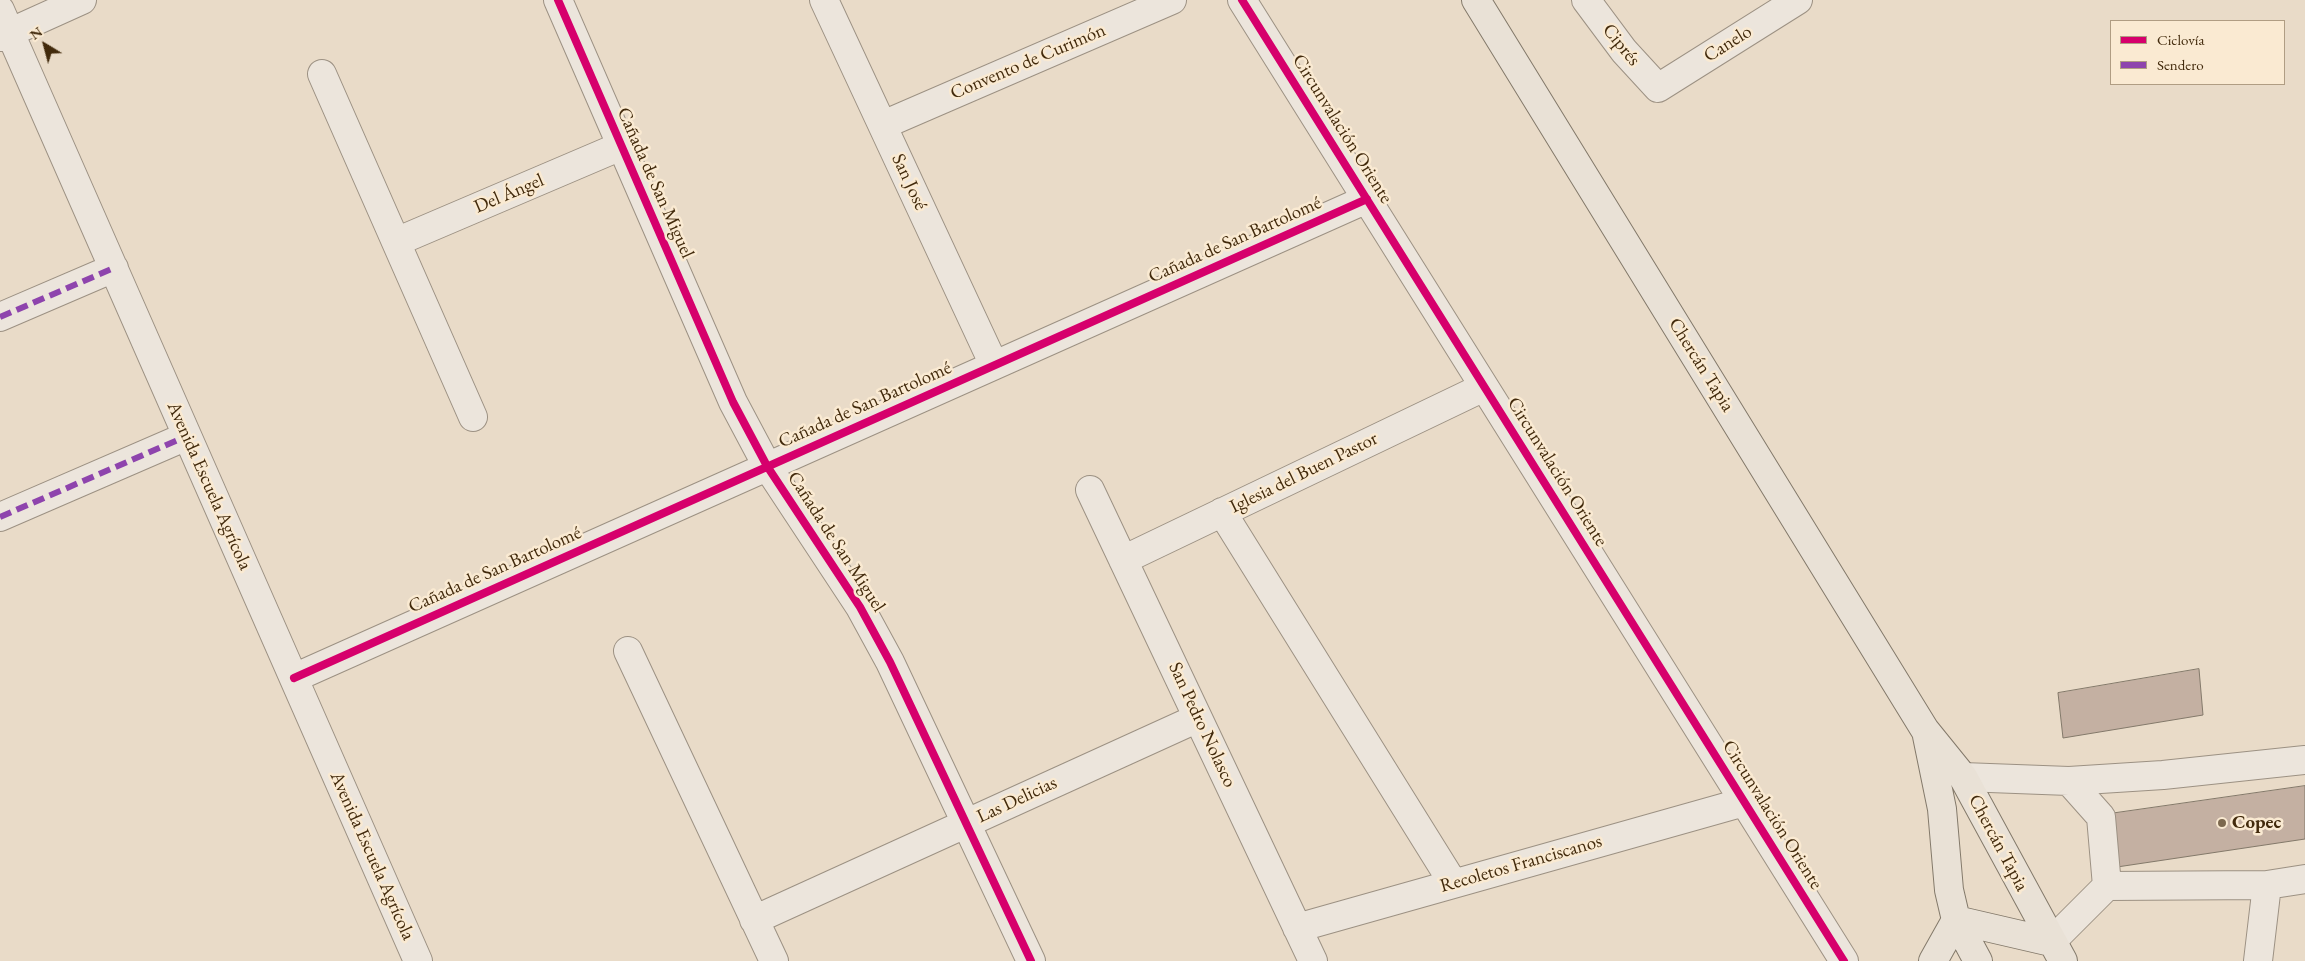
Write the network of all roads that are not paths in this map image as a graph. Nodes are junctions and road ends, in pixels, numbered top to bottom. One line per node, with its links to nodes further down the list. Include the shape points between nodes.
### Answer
1 (82, 0): 9 (street)
2 (558, 0): 13 (street, Cañada de San Miguel)
3 (824, 0): 12 (street, San José)
4 (1172, 0): 12 (street, Convento de Curimón)
5 (1242, 0): 14 (street, Circunvalación Oriente)
6 (1586, 0): 11 (street, Ciprés, via 1624,51)
7 (1798, 0): 11 (street, Canelo)
8 (1481, 2): 30 (main road, Chercán Tapia)
9 (3, 26): 16 (street, Avenida Escuela Agrícola)
10 (322, 74): 15 (street)
11 (1658, 88)
12 (883, 125): 18 (street, San José)
13 (622, 146): 15 (street, Del Ángel); 22 (street, Cañada de San Miguel, via 733,402)
14 (1367, 199): 18 (street, Cañada de San Bartolomé); 19 (street, Circunvalación Oriente)
15 (396, 242): 20 (street)
16 (114, 268): 17 (street); 21 (street, Avenida Escuela Agrícola)
17 (0, 317)
18 (994, 365): 22 (street, Cañada de San Bartolomé)
19 (1484, 386): 24 (street, Iglesia del Buen Pastor); 34 (street, Circunvalación Oriente)
20 (473, 417)
21 (187, 436): 25 (street); 28 (street, Avenida Escuela Agrícola)
22 (767, 466): 28 (street, Cañada de San Bartolomé); 35 (street, Cañada de San Miguel, via 860,607 890,662)
23 (1090, 490): 26 (street, San Pedro Nolasco)
24 (1222, 512): 26 (street, Iglesia del Buen Pastor); 37 (street)
25 (0, 517)
26 (1123, 560): 29 (street, San Pedro Nolasco)
27 (628, 651): 40 (street)
28 (294, 678): 44 (street, Avenida Escuela Agrícola)
29 (1198, 718): 35 (street, Las Delicias); 42 (street, San Pedro Nolasco)
30 (1925, 730): 32 (main road, Chercán Tapia); 41 (main road, Chercán Tapia, via 1942,809 1949,890)
31 (2305, 760): 33 (street)
32 (1963, 777): 33 (street); 43 (main road, Chercán Tapia)
33 (2069, 781): 39 (street, via 2101,817)
34 (1744, 802): 37 (street, Recoletos Franciscanos); 48 (street, Circunvalación Oriente)
35 (966, 824): 40 (street, Las Delicias); 46 (street, Cañada de San Miguel)
36 (2305, 879): 38 (street)
37 (1453, 883): 42 (street, Recoletos Franciscanos)
38 (2267, 885): 39 (street); 51 (street)
39 (2106, 886): 43 (street)
40 (754, 920): 45 (street)
41 (1956, 920): 43 (main road, via 2028,938); 49 (main road); 50 (main road, Chercán Tapia)
42 (1297, 928): 47 (street, San Pedro Nolasco)
43 (2057, 952)
44 (418, 961)
45 (774, 961)
46 (1031, 961)
47 (1313, 961)
48 (1844, 961)
49 (1933, 961)
50 (1978, 961)
51 (2258, 961)

